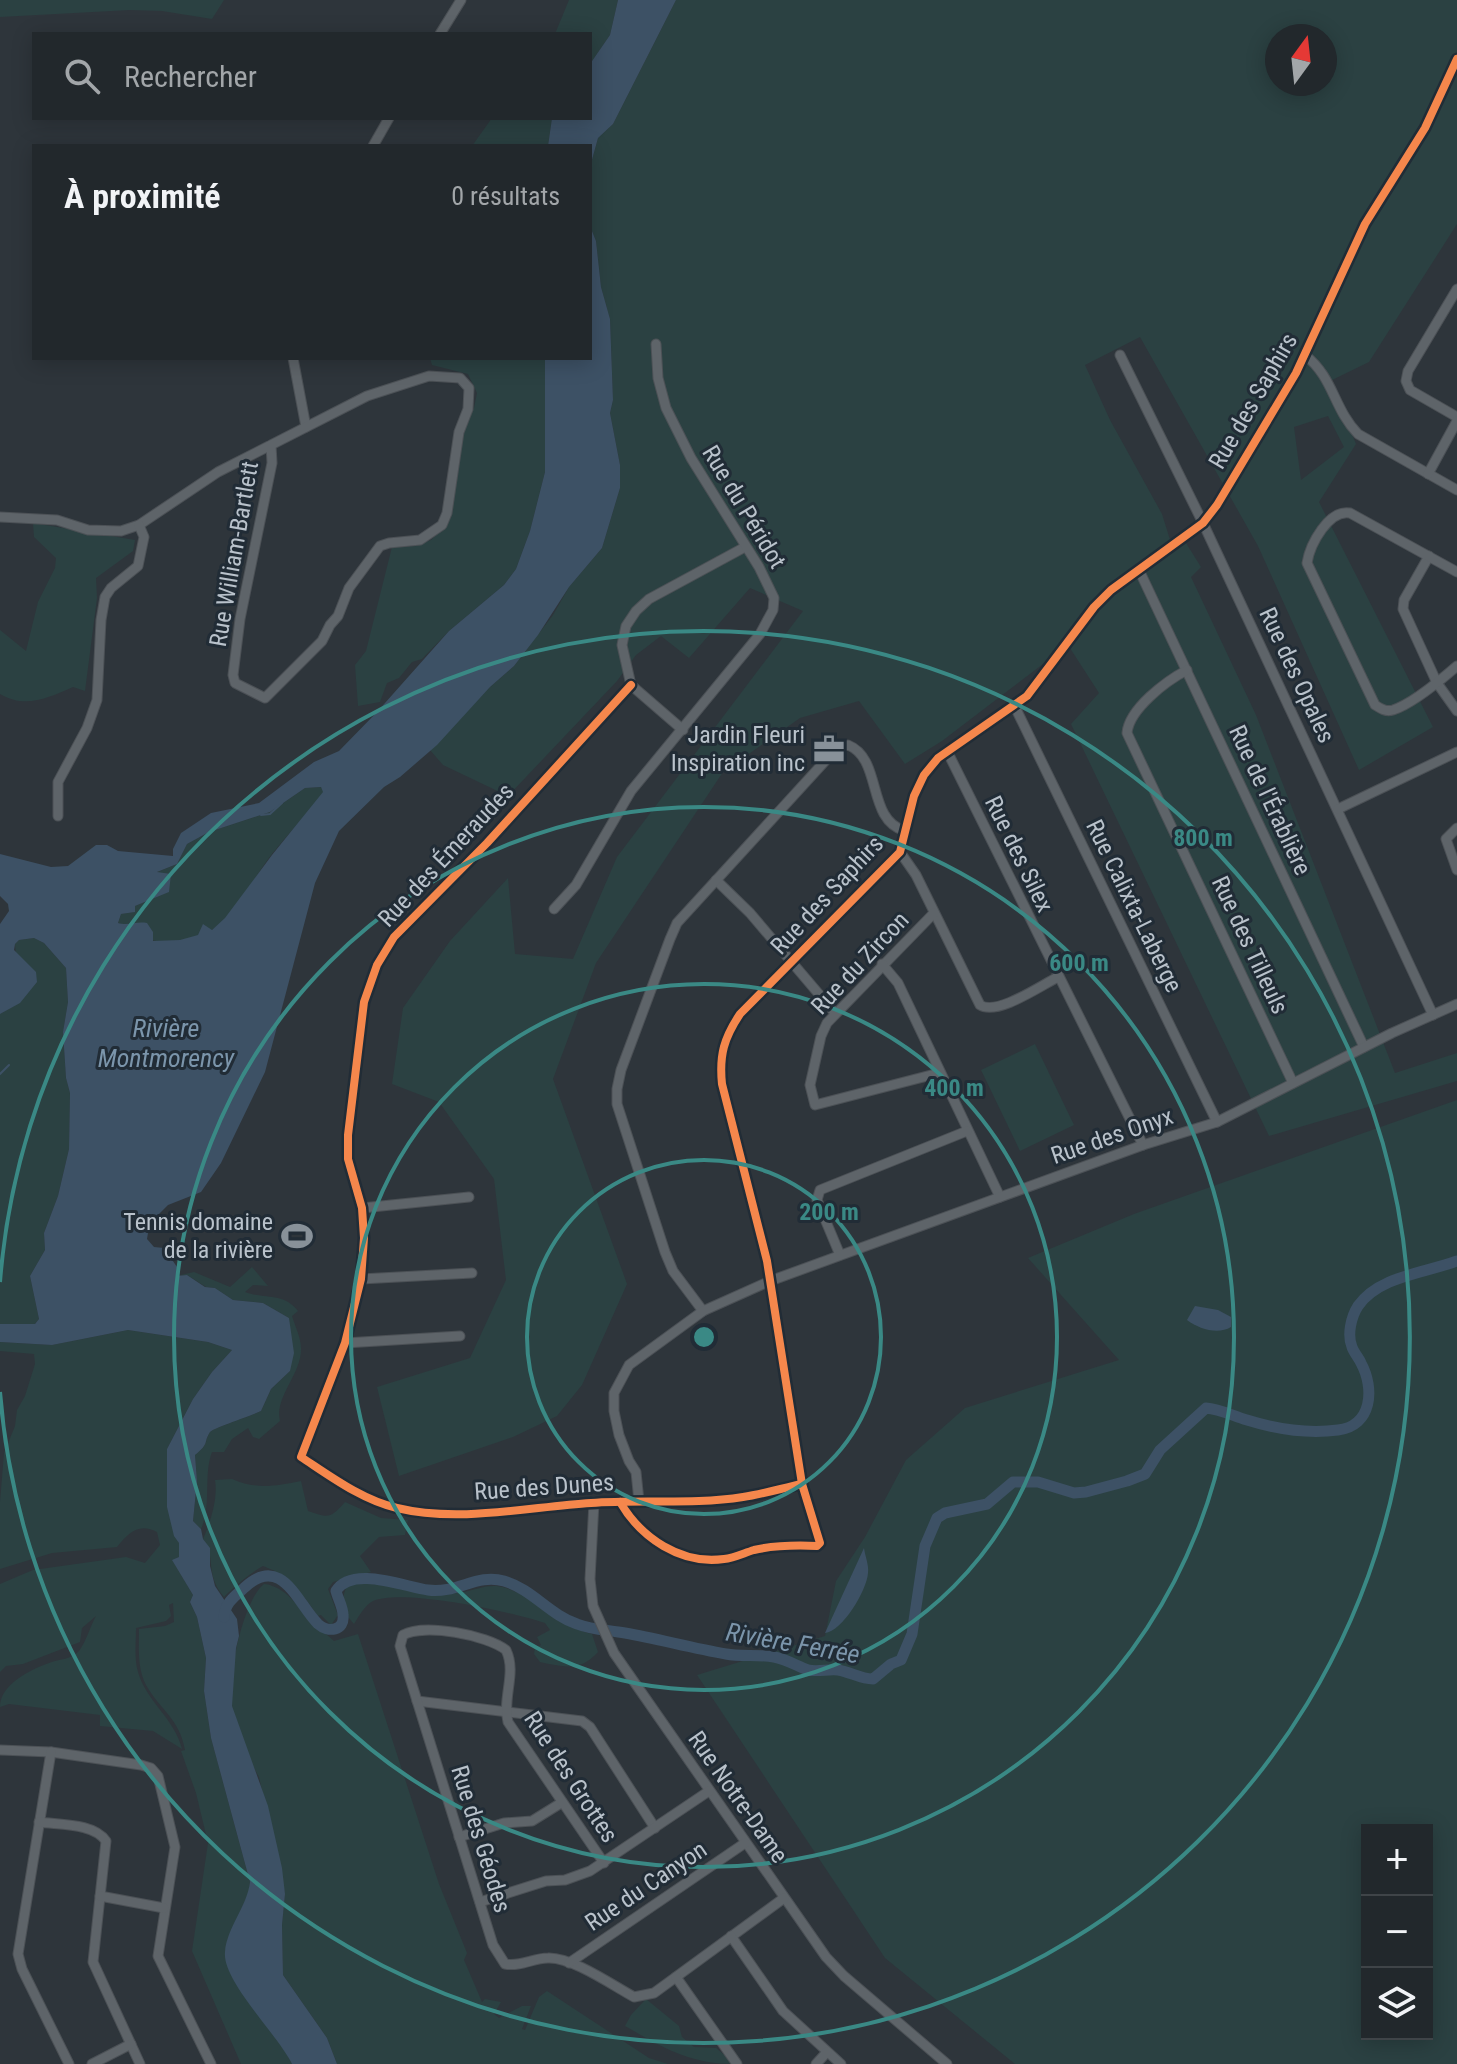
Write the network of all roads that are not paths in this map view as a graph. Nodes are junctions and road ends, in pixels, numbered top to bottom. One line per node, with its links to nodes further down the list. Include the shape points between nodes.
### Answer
1 (461, 0): 2 (street)
2 (441, 32)
3 (1457, 59): 9 (street, Rue des Saphirs, via 1425,128 1365,224)
4 (388, 120): 5 (street)
5 (374, 144)
6 (1457, 289): 11 (street, via 1406,381 1410,390)
7 (656, 344): 19 (street, Rue du Péridot, via 666,408)
8 (1120, 355): 17 (street, Rue des Opales)
9 (1305, 355): 14 (street, via 1319,366 1346,422 1358,434); 17 (street, Rue des Saphirs)
10 (293, 360): 12 (street)
11 (1457, 419): 14 (street)
12 (306, 427): 13 (street); 13 (street, Rue William-Bartlett, via 367,396 429,376 460,378 469,388 442,525 420,540 380,546 349,588 322,641 265,698 235,683 233,675)
13 (271, 445): 18 (street, via 218,472)
14 (1428, 474): 15 (street)
15 (1457, 490)
16 (0, 517): 18 (street, via 57,520 104,532)
17 (1203, 523): 21 (street, Rue des Saphirs); 32 (street, Rue des Opales)
18 (139, 525): 33 (street, via 144,537 138,566 105,597 97,700 58,782)
19 (745, 547): 26 (street, via 663,590 636,611 622,645); 29 (street, Rue du Péridot, via 774,598 773,610)
20 (1429, 556): 22 (street); 25 (street, via 1403,609); 25 (street, via 1341,511 1309,550 1307,563 1375,705 1392,710)
21 (1139, 570): 24 (street, Rue de l'Érablière); 27 (street, Rue des Saphirs, via 1094,607)
22 (1457, 572)
23 (1457, 666): 25 (street)
24 (1187, 670): 47 (street, Rue de l'Érablière); 49 (street, Rue des Tilleuls, via 1167,680 1146,702 1128,723 1127,733)
25 (1437, 683): 28 (street)
26 (631, 685): 29 (street); 55 (street, Rue des Émeraudes, via 394,937 377,965 364,1002 348,1135 348,1159)
27 (1015, 707): 30 (street, Rue des Saphirs); 50 (street, Rue Calixta-Laberge)
28 (1457, 711)
29 (683, 730): 39 (street, Rue du Péridot, via 631,791 576,885)
30 (947, 751): 35 (street, Rue des Saphirs, via 924,775); 43 (street, Rue des Silex)
31 (1457, 752): 32 (street)
32 (1338, 809): 46 (street, Rue des Opales)
33 (58, 816)
34 (1457, 828): 37 (street, via 1446,839)
35 (905, 831): 36 (street, Rue des Saphirs); 38 (street, via 885,817 857,751 842,745)
36 (900, 852): 40 (street); 41 (street, Rue des Saphirs)
37 (1457, 870)
38 (716, 880): 41 (street); 60 (street, via 677,923 617,1089 620,1120 665,1252)
39 (554, 909)
40 (934, 913): 42 (street, Rue du Zircon); 43 (street, via 975,998 986,1008 1000,1007)
41 (792, 962): 45 (street); 59 (street, Rue des Saphirs, via 740,1014 722,1047 720,1064)
42 (882, 964): 45 (street, Rue du Zircon); 48 (street, via 898,983)
43 (1058, 977): 52 (street, Rue des Silex)
44 (1457, 1004): 46 (street, Rue des Onyx)
45 (835, 1013): 48 (street, Rue du Zircon, via 818,1048 810,1085 815,1105)
46 (1433, 1015): 47 (street, Rue des Onyx)
47 (1364, 1047): 49 (street, Rue des Onyx)
48 (939, 1073): 51 (street)
49 (1293, 1083): 50 (street, Rue des Onyx)
50 (1217, 1122): 52 (street, Rue des Onyx)
51 (967, 1131): 54 (street); 56 (street, via 820,1190 817,1200)
52 (1143, 1145): 54 (street, Rue des Onyx)
53 (469, 1197): 55 (street)
54 (1000, 1197): 56 (street, Rue des Onyx)
55 (362, 1208): 58 (street, Rue des Émeraudes)
56 (840, 1255): 59 (street, Rue des Onyx)
57 (472, 1273): 58 (street)
58 (361, 1279): 62 (street, Rue des Émeraudes)
59 (770, 1281): 60 (street, Rue des Onyx); 64 (street, Rue des Saphirs)
60 (703, 1311): 65 (street, Rue des Onyx, via 629,1365 614,1393 619,1435 636,1472)
61 (460, 1336): 62 (street)
62 (345, 1343): 63 (street, Rue des Émeraudes)
63 (301, 1457): 66 (street, Rue des Dunes, via 373,1500 414,1512)
64 (802, 1484): 65 (street, Rue des Dunes, via 744,1497); 67 (street, Rue des Saphirs, via 821,1538 817,1546 779,1545 726,1559 702,1560 654,1541)
65 (639, 1501): 67 (street, Rue des Dunes)
66 (594, 1502): 67 (street, Rue des Dunes); 72 (street, Rue Notre-Dame, via 590,1579 599,1622 614,1653)
67 (620, 1502)
68 (417, 1701): 69 (street); 69 (street, Rue des Géodes, via 400,1640 408,1632 460,1633 506,1650 511,1667); 76 (street, Rue des Géodes)
69 (506, 1712): 73 (street, Rue des Grottes, via 514,1734); 75 (street, via 573,1718 590,1727)
70 (0, 1750): 71 (street)
71 (51, 1752): 74 (street); 82 (street, via 141,1765 158,1776 175,1847)
72 (709, 1791): 75 (street); 77 (street, Rue Notre-Dame)
73 (561, 1803): 76 (street, via 532,1821 504,1823); 78 (street, Rue des Grottes)
74 (39, 1822): 79 (street, via 102,1835 107,1848); 88 (street, via 18,1954)
75 (655, 1828): 78 (street)
76 (459, 1837): 81 (street, Rue des Géodes)
77 (745, 1843): 80 (street, Rue Notre-Dame); 84 (street, Rue du Canyon)
78 (604, 1863): 81 (street, via 576,1877)
79 (100, 1896): 82 (street); 86 (street, via 93,1962)
80 (784, 1898): 83 (street, Rue des Géodes); 95 (street, Rue Notre-Dame, via 844,1976)
81 (480, 1902): 84 (street, Rue des Géodes, via 493,1945 505,1964 550,1957)
82 (164, 1908): 91 (street, via 160,1964)
83 (731, 1936): 85 (street, Rue des Géodes); 87 (street, via 783,2011)
84 (569, 1963): 85 (street, Rue des Géodes, via 634,1997 654,1993)
85 (676, 1977): 92 (street)
86 (131, 2044): 89 (street); 90 (street)
87 (827, 2052): 93 (street); 94 (street)
88 (69, 2064)
89 (92, 2064)
90 (140, 2064)
91 (211, 2064)
92 (737, 2064)
93 (816, 2064)
94 (841, 2064)
95 (947, 2064)

